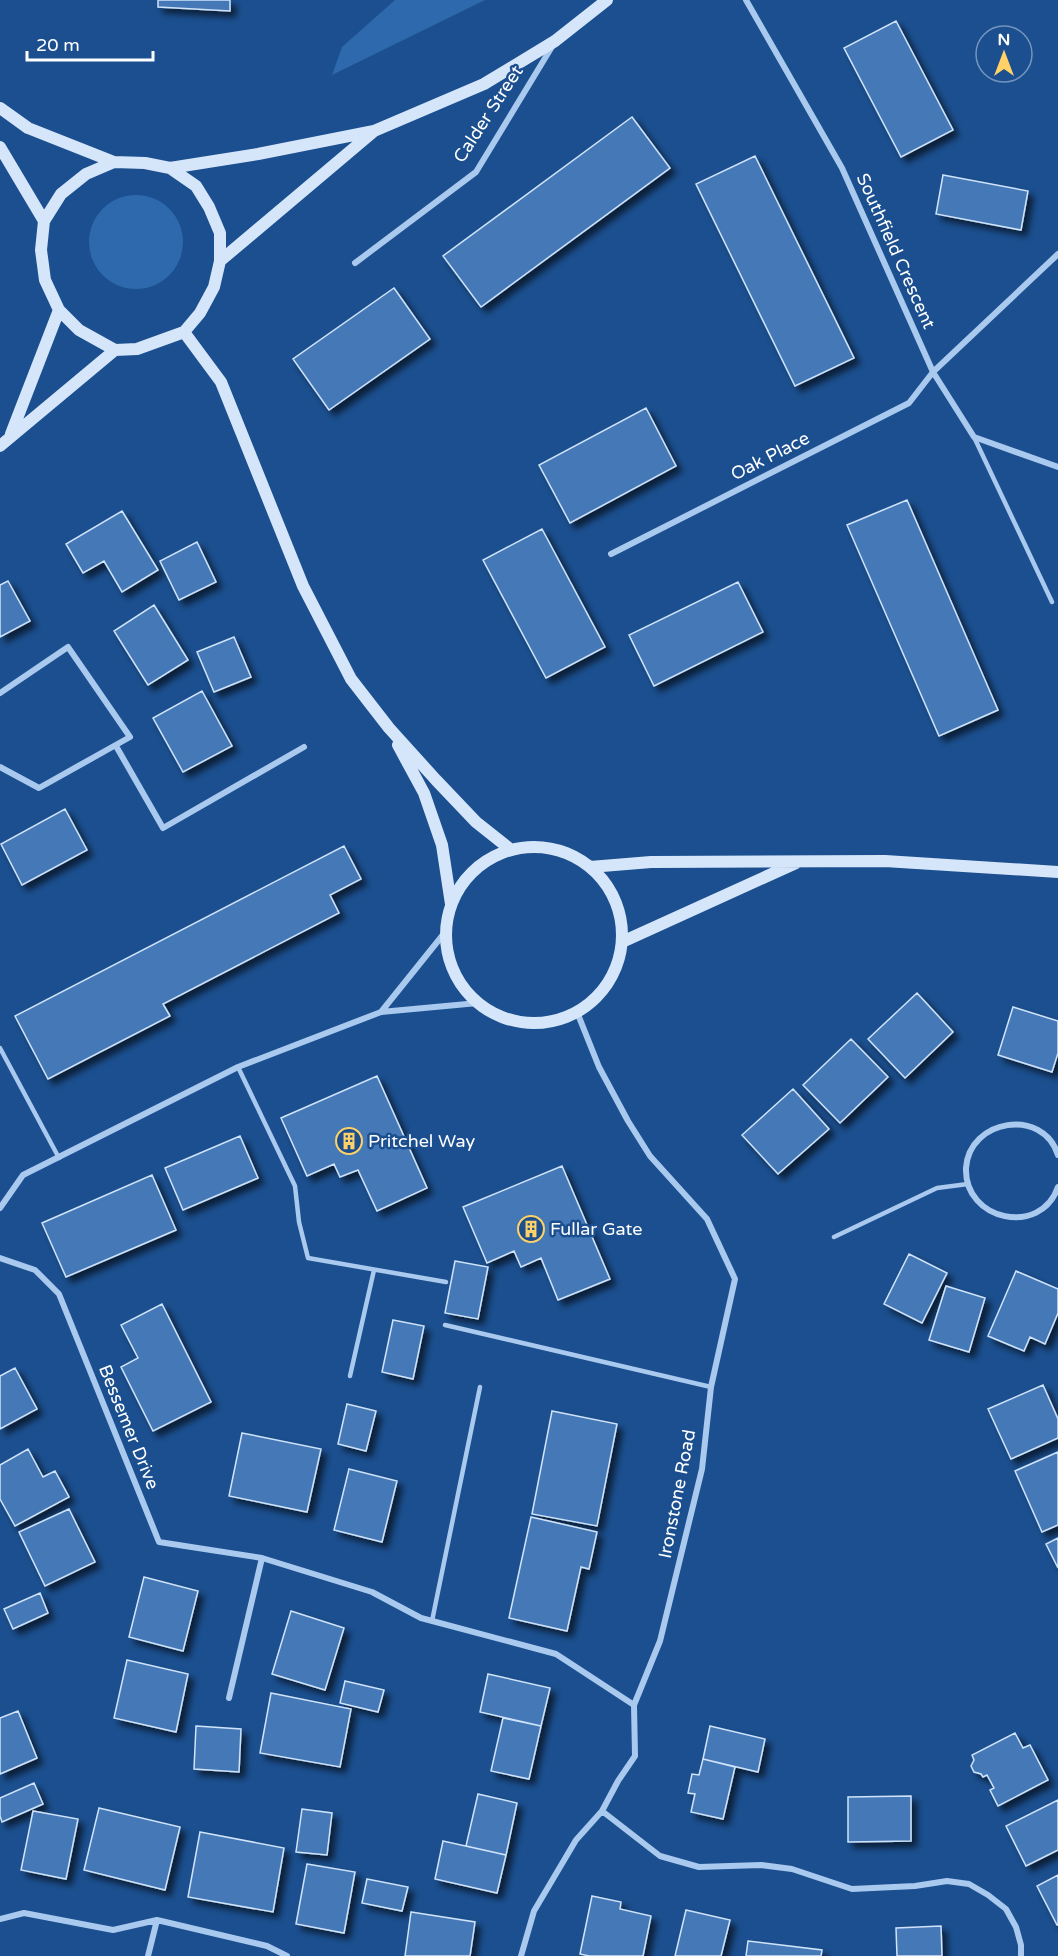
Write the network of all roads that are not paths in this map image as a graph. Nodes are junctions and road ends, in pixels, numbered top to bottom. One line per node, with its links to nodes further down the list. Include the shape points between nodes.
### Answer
1 (607, 0): 3 (street, Calder Street)
2 (746, 0): 16 (street, Southfield Crescent, via 842,168)
3 (555, 41): 5 (street, Calder Street, via 484,84); 12 (street, Calder Street, via 476,172)
4 (0, 108): 7 (street, via 28,128)
5 (374, 131): 8 (street, Calder Street); 11 (street, Calder Street)
6 (0, 147): 9 (street)
7 (114, 162): 8 (street, Calder Street); 9 (street, Calder Street, via 86,174 62,194)
8 (170, 168): 11 (street, Calder Street, via 196,186 209,207 220,233)
9 (44, 221): 13 (street, Calder Street, via 41,250 45,280)
10 (1058, 254): 16 (street, Oak Place)
11 (220, 261): 14 (street, Calder Street, via 214,287)
12 (355, 263)
13 (59, 309): 15 (street, Calder Street, via 79,330); 17 (street)
14 (184, 332): 15 (street, via 137,349); 24 (street, via 221,382 303,586 351,679)
15 (115, 350): 17 (street)
16 (933, 372): 18 (street, Southfield Crescent); 21 (street, Oak Place, via 909,403)
17 (11, 435): 19 (street)
18 (974, 437): 20 (street); 22 (lane)
19 (0, 446)
20 (1058, 467)
21 (610, 554)
22 (1052, 602)
23 (0, 693): 25 (street, via 68,646 130,737)
24 (389, 728): 28 (street, via 465,810); 32 (street, via 424,793 442,845)
25 (116, 746): 26 (street, via 163,828); 27 (street, via 39,788)
26 (304, 747)
27 (0, 767)
28 (510, 849): 30 (street, via 538,846 566,852); 32 (street, via 484,862 465,880)
29 (800, 861): 30 (street, via 651,862); 31 (street, via 885,861); 34 (street)
30 (590, 867): 34 (street, via 609,888 620,914)
31 (1058, 872)
32 (451, 904): 33 (street)
33 (446, 931): 35 (street, via 449,958 460,983); 36 (street)
34 (622, 942): 37 (street, via 610,978 600,993)
35 (478, 1003): 36 (street); 37 (street, via 501,1016 527,1023 553,1021)
36 (381, 1011): 39 (street)
37 (578, 1011): 53 (street, Ironstone Road, via 599,1067 628,1121 650,1156 707,1219 735,1279)
38 (0, 1048): 41 (lane)
39 (238, 1067): 41 (street); 48 (lane, via 295,1186 308,1258)
40 (1058, 1155): 42 (street, via 1047,1137 1035,1128 1005,1124 978,1139 966,1168)
41 (59, 1158): 45 (street, via 22,1175)
42 (968, 1184): 44 (street, via 975,1198 1001,1216 1032,1214); 46 (lane, via 937,1188)
43 (1058, 1187): 44 (street)
44 (1057, 1196)
45 (0, 1208)
46 (834, 1237)
47 (0, 1258): 54 (street, Bessemer Drive, via 35,1269 59,1294 159,1542)
48 (374, 1269): 49 (lane); 51 (lane)
49 (446, 1282)
50 (445, 1325): 53 (lane)
51 (350, 1377)
52 (480, 1387): 55 (lane)
53 (711, 1387): 57 (street, Ironstone Road, via 702,1469 660,1641)
54 (262, 1558): 55 (street, Bessemer Drive, via 372,1592); 56 (street)
55 (432, 1620): 57 (street, Bessemer Drive, via 556,1654)
56 (229, 1698)
57 (634, 1705): 58 (street, Ironstone Road, via 634,1756)
58 (602, 1811): 63 (street, Ironstone Road, via 576,1840 534,1911); 64 (street, via 660,1856 699,1867 761,1865 792,1869 852,1889 947,1881 969,1884 1006,1909 1016,1927)
59 (0, 1919): 60 (street, via 24,1914 113,1930)
60 (157, 1920): 61 (street); 62 (street, via 267,1946)
61 (148, 1956)
62 (287, 1956)
63 (522, 1956)
64 (1021, 1956)

